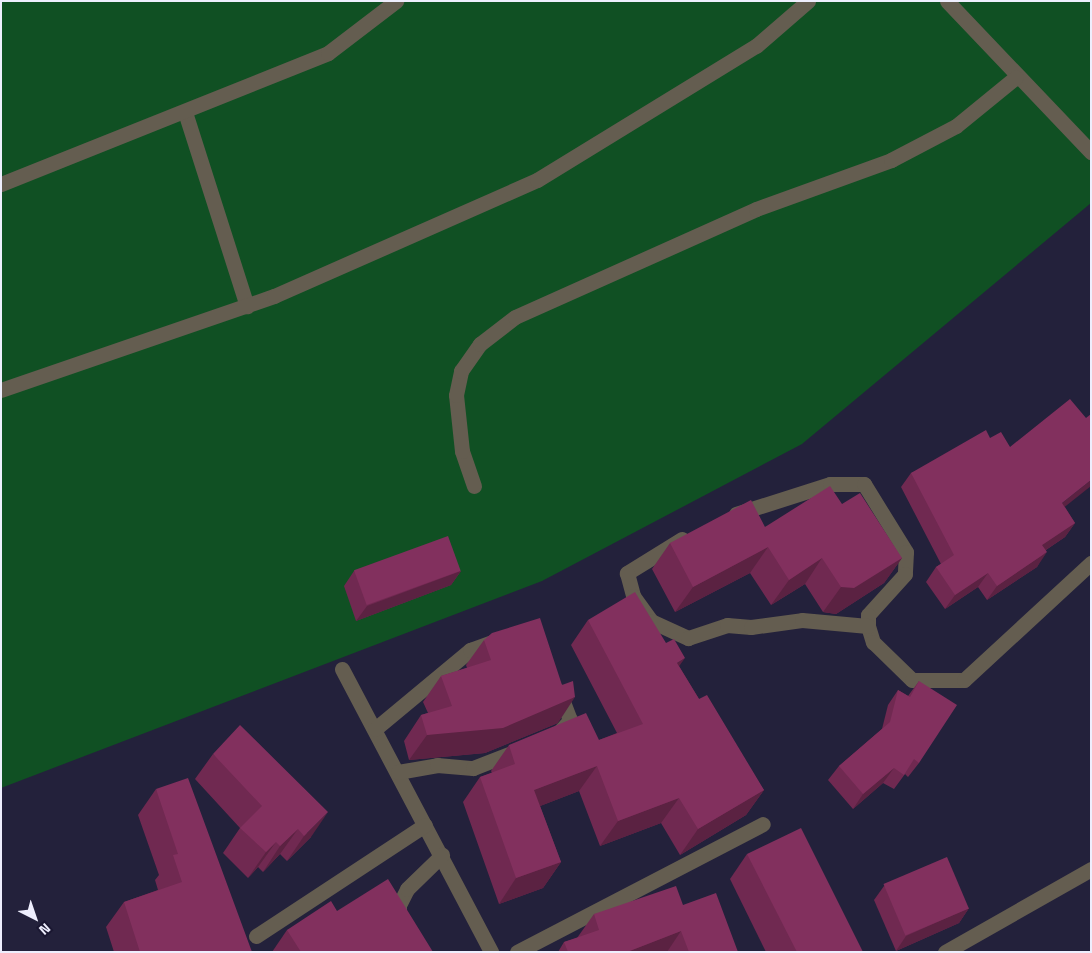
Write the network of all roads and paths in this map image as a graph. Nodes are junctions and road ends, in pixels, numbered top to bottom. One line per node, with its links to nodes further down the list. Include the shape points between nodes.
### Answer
1 (396, 1): 5 (street, via 328,52)
2 (808, 1): 8 (street, via 756,46 537,180)
3 (947, 1): 4 (street)
4 (1016, 77): 6 (street); 10 (street, via 956,126 891,160 756,209 515,317 480,344 461,371 456,395 462,451)
5 (185, 112): 7 (street); 8 (street)
6 (1091, 152)
7 (1, 184)
8 (247, 306): 9 (street)
9 (1, 390)
10 (474, 486)
11 (719, 520): 14 (street, via 830,484 864,484 906,552 905,574 868,615)
12 (693, 533): 14 (street, via 627,573 633,596 651,621 688,638 727,624 751,627 802,620)
13 (1091, 564): 14 (street, via 964,680 912,680 873,642)
14 (868, 626)
15 (514, 635): 18 (street, via 470,650)
16 (342, 668): 18 (street)
17 (553, 674): 19 (street, via 570,720 564,730 474,768 437,765)
18 (375, 729): 19 (street)
19 (398, 772): 21 (street)
20 (763, 824): 27 (street)
21 (426, 825): 22 (street); 24 (street)
22 (442, 855): 25 (street, via 407,889 399,905 399,937); 26 (street)
23 (1091, 869): 28 (street)
24 (256, 936)
25 (410, 952)
26 (491, 952)
27 (517, 952)
28 (945, 952)

